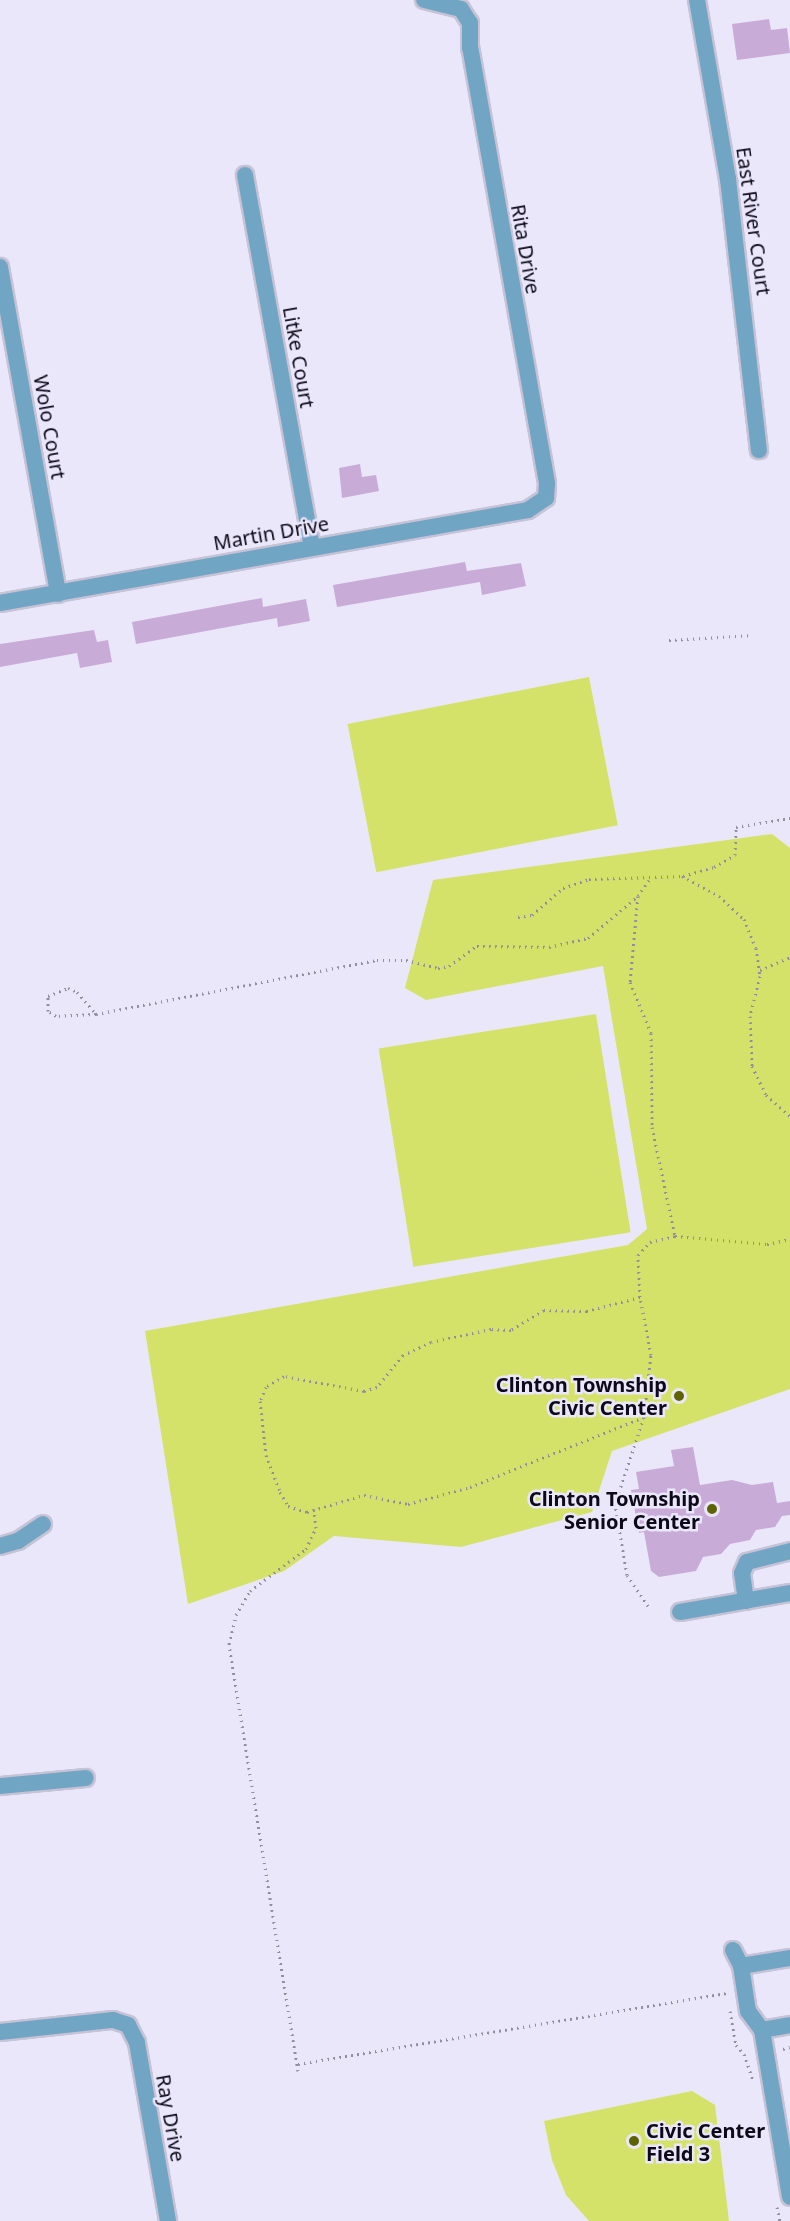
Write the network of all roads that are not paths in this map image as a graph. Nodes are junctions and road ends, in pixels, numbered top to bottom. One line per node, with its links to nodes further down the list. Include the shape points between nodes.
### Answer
1 (424, 0): 6 (street, Rita Drive, via 461,9 470,23 470,48 547,483)
2 (697, 0): 5 (street, East River Court, via 728,179)
3 (245, 175): 7 (street, Litke Court)
4 (0, 267): 8 (street, Wolo Court)
5 (759, 450)
6 (546, 498): 7 (street, Martin Drive, via 528,510)
7 (312, 547): 8 (street, Martin Drive)
8 (58, 594): 9 (street, Martin Drive)
9 (0, 603)
10 (43, 1524): 11 (street, via 18,1542)
11 (0, 1546)
12 (790, 1551): 14 (street, via 747,1562 742,1573)
13 (790, 1593): 14 (street)
14 (746, 1601): 15 (street)
15 (680, 1612)
16 (86, 1778): 17 (street)
17 (0, 1786)
18 (732, 1950): 20 (street)
19 (790, 1958): 20 (street)
20 (741, 1966): 22 (street, via 748,2011)
21 (790, 2025): 22 (street)
22 (762, 2030): 24 (street)
23 (0, 2032): 25 (street, Ray Drive, via 113,2020 128,2025 137,2043)
24 (786, 2197)
25 (168, 2221)

